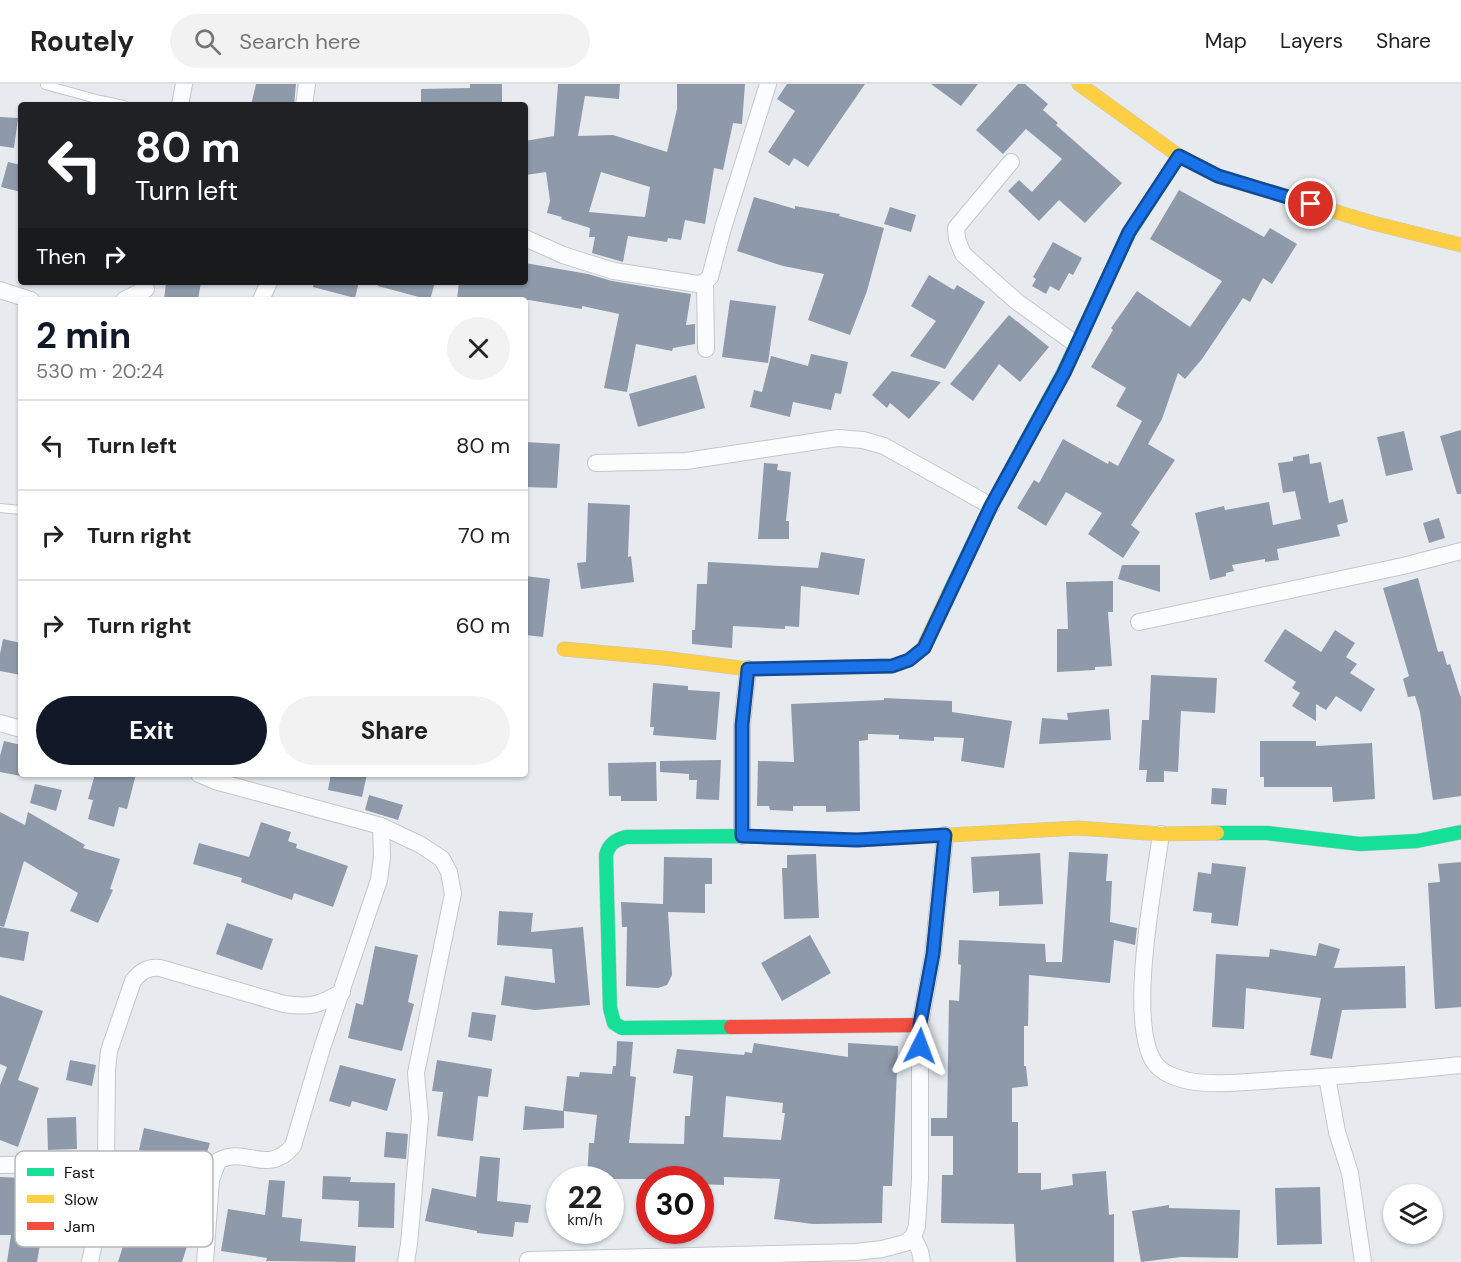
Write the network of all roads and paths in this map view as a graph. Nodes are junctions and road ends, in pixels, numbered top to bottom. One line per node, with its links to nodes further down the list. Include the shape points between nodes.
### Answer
1 (184, 84): 7 (street)
2 (307, 84): 8 (street)
3 (768, 84): 13 (street, via 710,277)
4 (1079, 84): 9 (street)
5 (45, 85): 6 (lane)
6 (110, 102)
7 (181, 102)
8 (304, 102)
9 (1179, 156): 12 (street, via 1218,176); 18 (street, via 1129,232)
10 (1011, 162): 18 (street, via 956,228 957,239 963,254 1016,302)
11 (528, 239): 13 (street, via 614,271)
12 (1461, 245)
13 (705, 282): 19 (street)
14 (0, 290): 16 (street)
15 (147, 290): 17 (street)
16 (21, 297)
17 (131, 297)
18 (1077, 345): 21 (street)
19 (706, 349)
20 (596, 463): 21 (street, via 686,461 838,438 863,440 884,446)
21 (991, 506): 27 (street, via 924,648 909,660 892,666)
22 (0, 508): 23 (lane)
23 (18, 510)
24 (1461, 551): 25 (street)
25 (1139, 621)
26 (564, 649): 27 (street)
27 (748, 669): 35 (street, via 742,725)
28 (0, 723): 29 (street)
29 (18, 728)
30 (206, 777): 31 (street)
31 (381, 826): 36 (street, via 379,880); 52 (street, via 421,844 442,859 450,872 453,894 416,1073 420,1118)
32 (1461, 832): 33 (street, via 1417,841 1360,844 1266,833)
33 (1161, 834): 34 (street, via 1078,828); 39 (street, via 1142,986 1142,1020 1155,1064 1169,1075 1191,1081)
34 (945, 835): 35 (street, via 857,840); 37 (street, via 933,954)
35 (742, 836): 37 (street, via 626,837 609,845 606,855 613,1023 622,1028)
36 (342, 992): 40 (street, via 317,1005 303,1006 160,968 140,972 133,981 109,1051); 43 (street, via 293,1146 285,1156 273,1161 230,1156 218,1161)
37 (920, 1024): 44 (street, via 920,1179)
38 (1461, 1065): 39 (street)
39 (1327, 1077): 54 (street, via 1337,1132 1350,1173)
40 (106, 1151)
41 (0, 1165): 42 (street)
42 (15, 1165)
43 (213, 1175)
44 (914, 1238): 47 (street, via 882,1249); 53 (street)
45 (93, 1247): 50 (street)
46 (206, 1247): 51 (street)
47 (729, 1259): 49 (street)
48 (528, 1260): 49 (street)
49 (584, 1260)
50 (90, 1262)
51 (205, 1262)
52 (405, 1262)
53 (922, 1262)
54 (1363, 1262)

